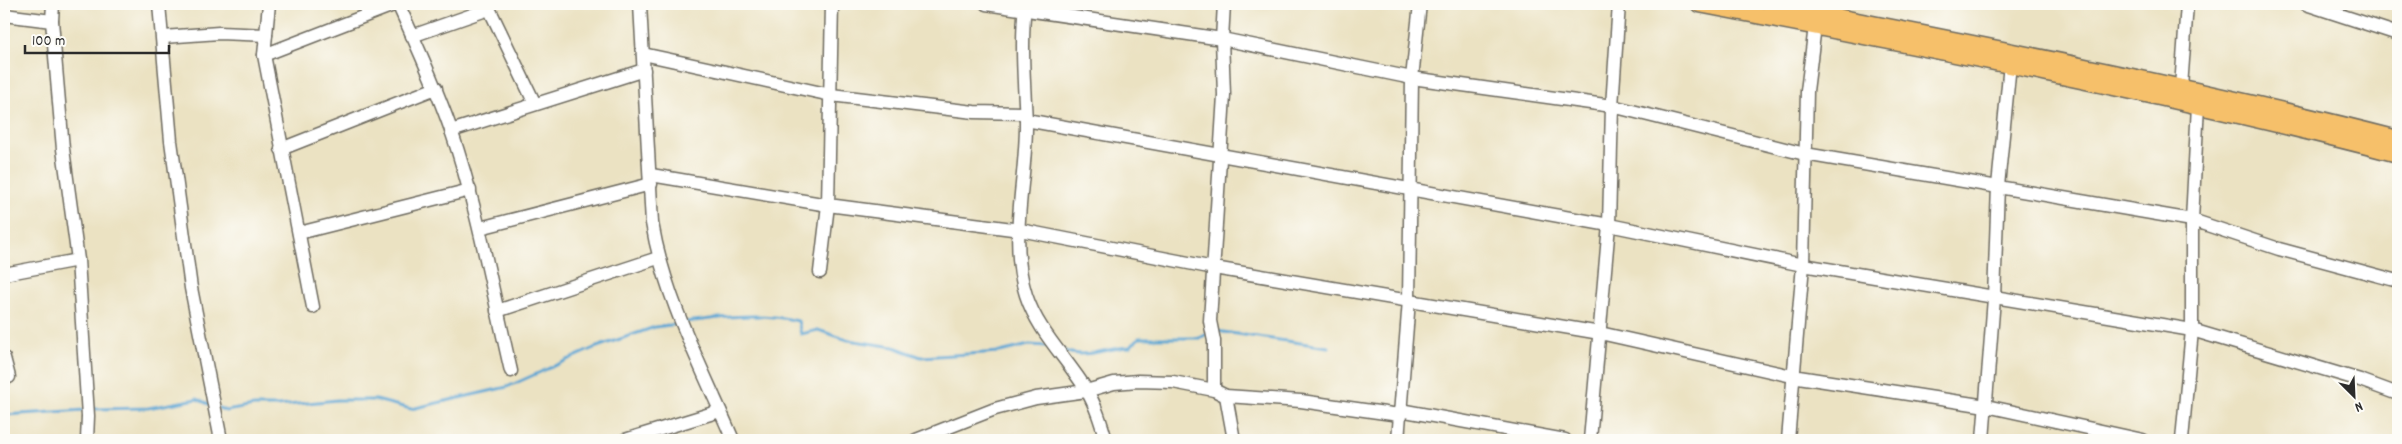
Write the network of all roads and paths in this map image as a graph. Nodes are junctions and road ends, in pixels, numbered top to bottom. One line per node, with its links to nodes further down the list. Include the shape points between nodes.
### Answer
1 (53, 4): 19 (street)
2 (159, 4): 24 (street)
3 (269, 4): 22 (street)
4 (397, 4): 23 (street); 27 (street)
5 (640, 4): 26 (street)
6 (832, 4): 33 (street)
7 (986, 4): 17 (street)
8 (1224, 4): 25 (street)
9 (1420, 4): 30 (street)
10 (1619, 4): 36 (street)
11 (1700, 4): 20 (main road)
12 (1770, 4): 16 (main road)
13 (2187, 4): 31 (street)
14 (2306, 4): 21 (street)
15 (488, 6): 23 (street); 34 (street)
16 (1792, 6): 31 (main road)
17 (1025, 7): 25 (street); 37 (street)
18 (4, 15): 19 (street)
19 (52, 20): 55 (street, via 63,149)
20 (1815, 26): 28 (main road); 42 (street, via 1807,91)
21 (2398, 34)
22 (266, 35): 24 (street); 27 (street)
23 (412, 36): 32 (street)
24 (163, 37): 79 (street, via 171,141 191,288)
25 (1222, 39): 30 (street); 41 (street, via 1224,95)
26 (643, 54): 29 (street); 33 (street)
27 (264, 55): 40 (street)
28 (2010, 64): 35 (main road); 45 (street)
29 (644, 70): 34 (street); 44 (street)
30 (1412, 78): 36 (street); 47 (street)
31 (2181, 87): 39 (main road)
32 (436, 88): 38 (street); 40 (street)
33 (831, 95): 37 (street); 48 (street)
34 (535, 104): 38 (street)
35 (2198, 105): 43 (main road); 49 (street)
36 (1612, 106): 42 (street); 50 (street)
37 (1025, 117): 41 (street); 52 (street)
38 (451, 131): 46 (street)
39 (2398, 140)
40 (282, 149): 53 (street)
41 (1219, 153): 47 (street); 57 (street)
42 (1805, 154): 45 (street); 56 (street)
43 (2398, 154)
44 (651, 180): 48 (street); 51 (street); 54 (street, via 652,223)
45 (1998, 186): 49 (street); 61 (street)
46 (470, 190): 51 (street); 53 (street)
47 (1412, 191): 50 (street); 62 (street)
48 (828, 205): 52 (street); 58 (street)
49 (2192, 220): 60 (street, via 2279,249); 65 (street)
50 (1609, 225): 56 (street); 66 (street)
51 (480, 228): 64 (street)
52 (1020, 230): 57 (street); 72 (street, via 1020,271 1026,296 1048,338)
53 (299, 233): 63 (street)
54 (658, 258): 64 (street); 76 (street, via 683,327)
55 (78, 260): 59 (street); 78 (street)
56 (1802, 265): 61 (street); 70 (street)
57 (1214, 268): 62 (street); 71 (street, via 1210,321 1214,341)
58 (820, 272)
59 (4, 274)
60 (2398, 282)
61 (1994, 298): 65 (street); 75 (street)
62 (1409, 300): 66 (street); 77 (street)
63 (313, 307)
64 (497, 312): 68 (street)
65 (2192, 330): 73 (street); 91 (street)
66 (1600, 333): 70 (street); 87 (street)
67 (4, 358): 69 (street)
68 (511, 371)
69 (9, 376)
70 (1792, 376): 75 (street); 88 (street)
71 (1214, 390): 72 (street, via 1173,382 1138,381 1114,383); 74 (street)
72 (1086, 391): 82 (street, via 1036,398 995,409); 83 (street)
73 (2398, 394)
74 (1226, 396): 77 (street); 84 (street)
75 (1986, 406): 89 (street); 90 (street)
76 (720, 411): 80 (street); 81 (street)
77 (1399, 413): 85 (street); 86 (street)
78 (87, 440)
79 (221, 440)
80 (625, 440)
81 (733, 440)
82 (916, 440)
83 (1106, 440)
84 (1234, 440)
85 (1398, 440)
86 (1565, 440)
87 (1590, 440)
88 (1788, 440)
89 (1983, 440)
90 (2142, 440)
91 (2182, 440)

